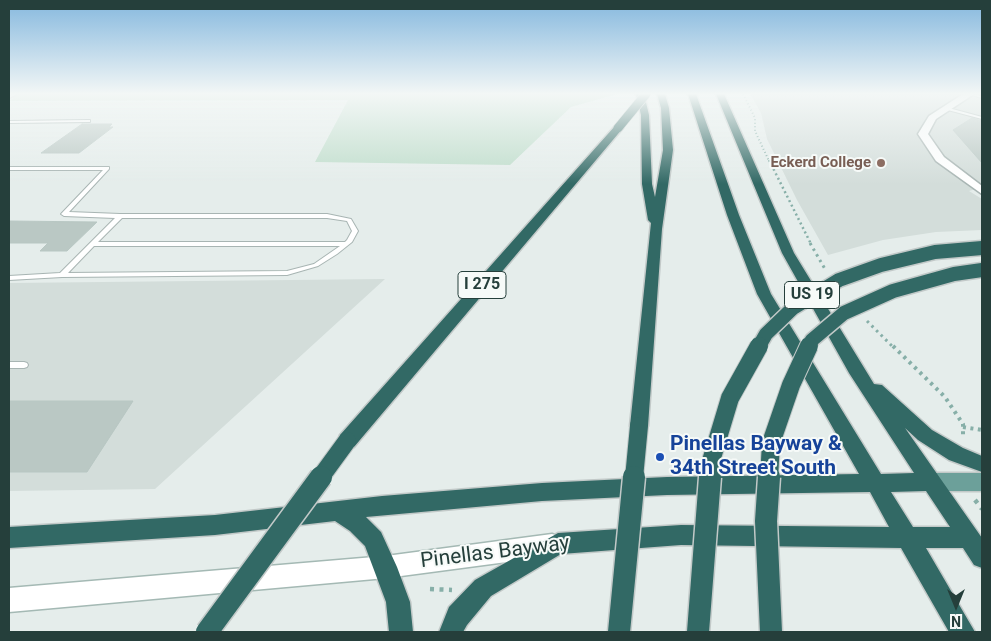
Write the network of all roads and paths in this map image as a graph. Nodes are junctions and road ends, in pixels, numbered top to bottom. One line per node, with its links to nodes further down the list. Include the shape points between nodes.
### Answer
1 (621, 124): 36 (highway, I 275, bridge, via 347,441)
2 (645, 124): 10 (highway, via 647,184)
3 (666, 124): 10 (highway, via 668,150)
4 (702, 124): 23 (highway, US 19, via 764,294)
5 (733, 124): 19 (highway, US 19, via 788,253)
6 (929, 124): 8 (street, via 923,134 940,159)
7 (9, 168): 9 (lane, via 107,168 64,214)
8 (982, 191)
9 (120, 216): 11 (lane); 12 (lane, via 342,217 349,220 355,231)
10 (656, 228): 39 (highway, bridge)
11 (92, 244): 12 (lane); 15 (lane)
12 (346, 244): 15 (lane, via 316,265 287,273)
13 (982, 248): 40 (highway, bridge, via 926,254 839,280 793,308 766,334 730,398 711,461)
14 (982, 270): 41 (highway, bridge, via 954,274 893,291 844,313 812,340 791,385 771,443 766,521)
15 (62, 275): 16 (lane)
16 (9, 278)
17 (9, 365): 18 (lane)
18 (24, 365)
19 (855, 369): 22 (highway, via 925,435 956,454); 24 (highway, US 19)
20 (963, 427): 21 (path)
21 (982, 430)
22 (982, 464)
23 (874, 482): 24 (highway); 26 (highway, via 542,492); 28 (highway, US 19)
24 (930, 482): 25 (main road); 29 (highway, US 19)
25 (982, 482)
26 (338, 511): 27 (highway, via 215,525); 32 (highway, via 358,524 373,540)
27 (9, 538)
28 (907, 538): 29 (highway, Pinellas Bayway); 30 (highway, Pinellas Bayway, via 681,535); 42 (highway, US 19)
29 (975, 538): 31 (highway, US 19)
30 (558, 544): 32 (street, Pinellas Bayway); 38 (highway, via 483,588 458,616)
31 (982, 557)
32 (386, 567): 35 (street, Pinellas Bayway); 37 (highway, via 398,602)
33 (430, 589): 34 (path, via 450,588)
34 (456, 593)
35 (9, 600)
36 (207, 632)
37 (401, 632)
38 (452, 632)
39 (619, 632)
40 (698, 632)
41 (771, 632)
42 (963, 632)

